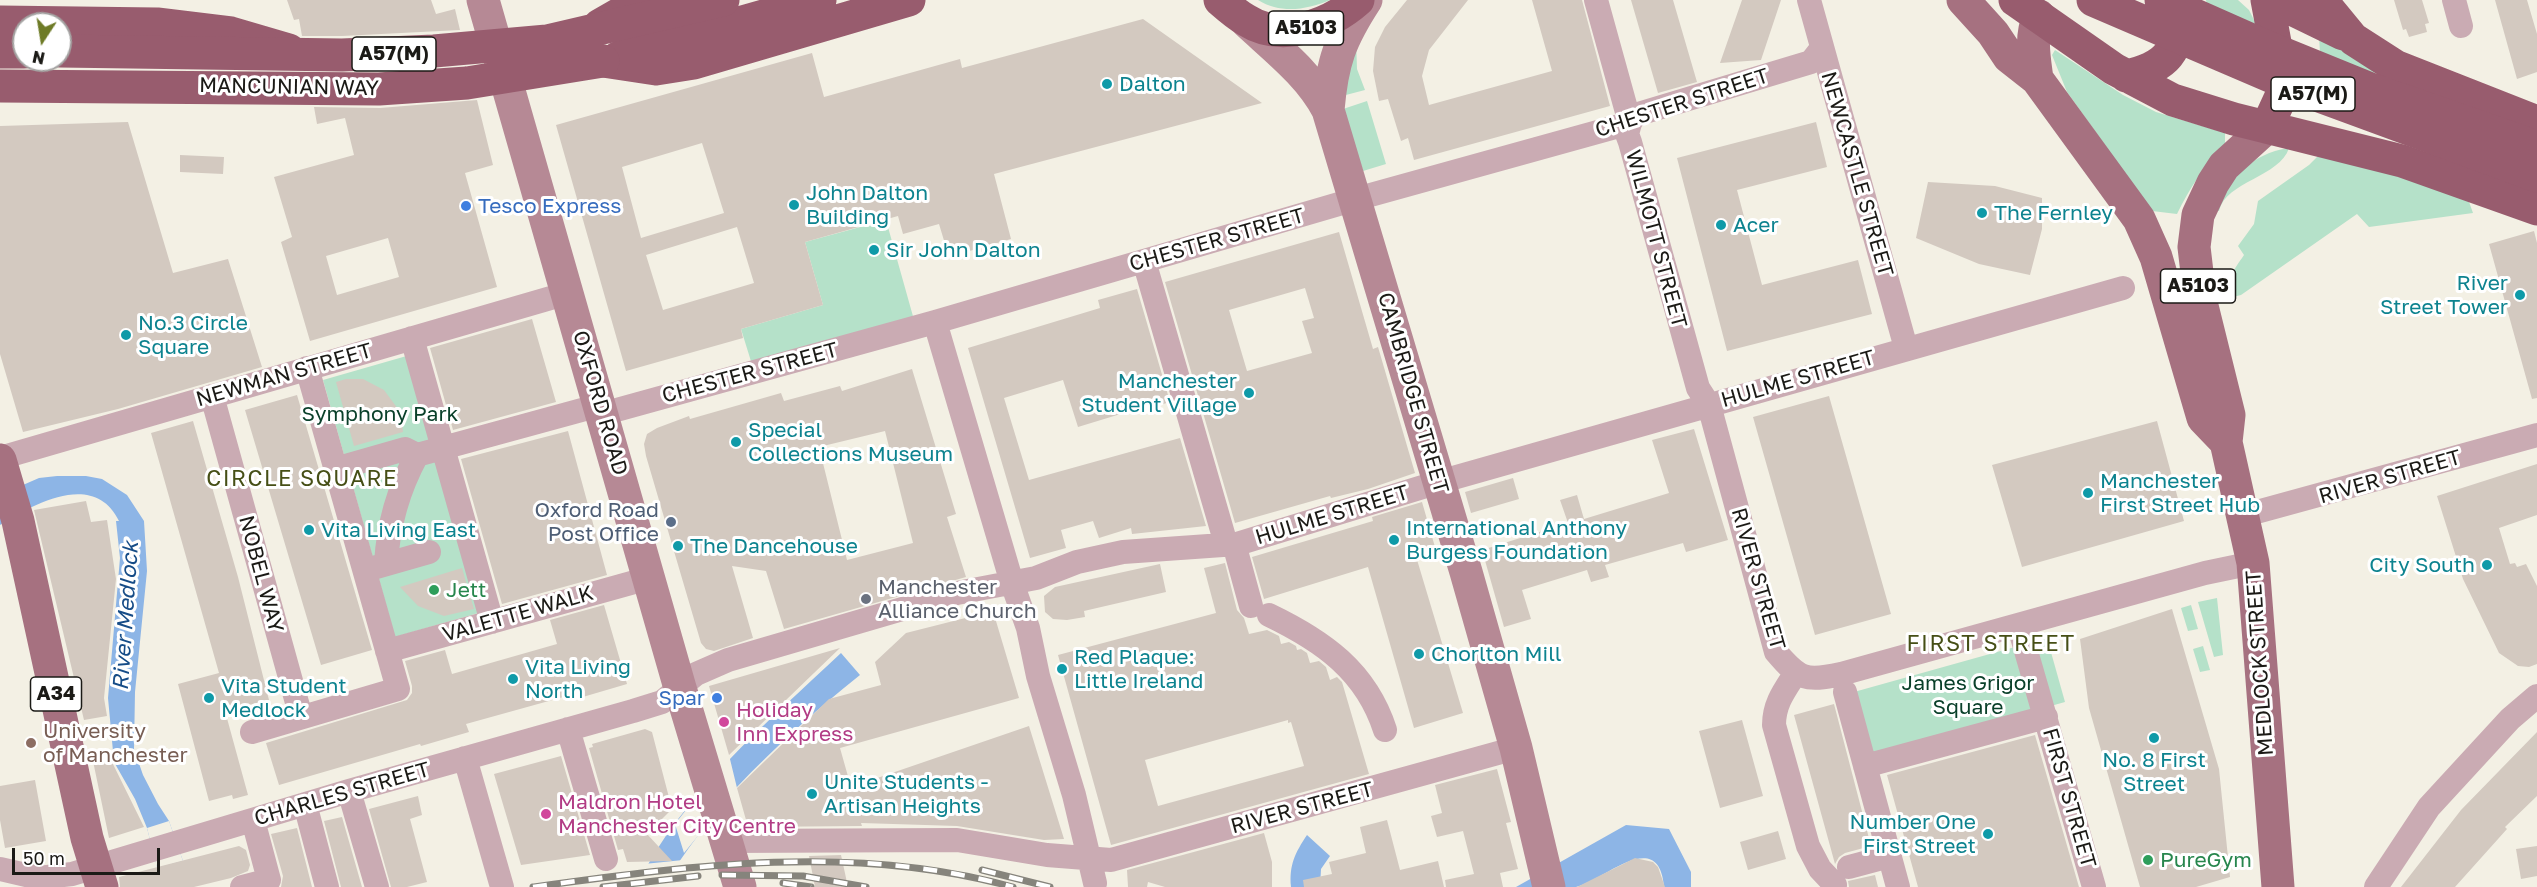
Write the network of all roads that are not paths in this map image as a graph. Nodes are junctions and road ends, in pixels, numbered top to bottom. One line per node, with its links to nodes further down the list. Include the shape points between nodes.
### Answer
1 (483, 0): 42 (street, OXFORD ROAD)
2 (644, 0): 23 (highway, A57(M), bridge)
3 (723, 0): 23 (highway, MANCUNIAN WAY / A57(M), bridge)
4 (820, 0): 28 (highway, MANCUNIAN WAY / A57(M))
5 (909, 0): 28 (highway, A57(M), via 694,63 656,69)
6 (1220, 0): 21 (highway, A5103)
7 (1358, 0): 21 (highway, A5103, via 1342,14 1307,28 1286,30)
8 (1366, 0): 32 (street, CAMBRIDGE STREET, via 1339,46)
9 (1596, 0): 34 (street, WILMOTT STREET)
10 (1809, 0): 25 (street, NEWCASTLE STREET)
11 (1963, 0): 30 (main road, via 2009,57)
12 (2093, 0): 37 (highway, A57(M), bridge, via 2314,94)
13 (2161, 0): 36 (highway, A57(M), bridge, via 2358,84)
14 (2186, 0): 29 (highway, via 2174,50 2163,63)
15 (2267, 0): 35 (highway, via 2284,90)
16 (2273, 0): 24 (highway, A57(M))
17 (2321, 0): 24 (highway, A57(M))
18 (2454, 0): 22 (street)
19 (2034, 5): 29 (highway); 30 (main road)
20 (0, 22): 27 (highway, A57(M), bridge, via 157,24 231,33)
21 (1247, 22): 32 (street, CAMBRIDGE STREET, via 1309,81)
22 (2461, 26)
23 (588, 32): 27 (highway, MANCUNIAN WAY / A57(M), bridge, via 434,51)
24 (2353, 39): 33 (highway, A57(M), via 2395,66)
25 (1822, 48): 34 (street, CHESTER STREET, via 1811,62 1635,115); 45 (street, NEWCASTLE STREET)
26 (72, 51): 27 (highway, MANCUNIAN WAY / A57(M), bridge)
27 (308, 55)
28 (603, 61): 31 (highway, MANCUNIAN WAY / A57(M), bridge, via 467,83 379,89)
29 (2126, 76): 35 (highway)
30 (2037, 79): 51 (main road, A5103, via 2139,219 2156,257 2203,418)
31 (0, 86)
32 (1328, 110): 38 (street, CAMBRIDGE STREET)
33 (2537, 122)
34 (1629, 123): 38 (street, CHESTER STREET); 48 (street, WILMOTT STREET, via 1627,134 1698,388)
35 (2258, 136): 39 (highway, via 2402,161); 51 (main road, MEDLOCK STREET / A5103, via 2224,166 2205,197 2194,247 2200,298 2229,415)
36 (2537, 147)
37 (2537, 176)
38 (1356, 199): 40 (street, CHESTER STREET); 56 (street, CAMBRIDGE STREET)
39 (2537, 209)
40 (1144, 261): 43 (street, CHESTER STREET); 58 (street)
41 (2123, 288): 45 (street, HULME STREET)
42 (568, 293): 44 (street, NEWMAN STREET); 49 (street, OXFORD ROAD)
43 (935, 322): 49 (street, CHESTER STREET); 63 (street)
44 (412, 338): 46 (street, NEWMAN STREET); 52 (street)
45 (1906, 348): 48 (street, HULME STREET)
46 (307, 368): 47 (street, NEWMAN STREET); 55 (street)
47 (212, 396): 54 (street, NEWMAN STREET); 71 (street, NOBEL WAY)
48 (1709, 405): 56 (street, HULME STREET); 67 (street, RIVER STREET, via 1776,652)
49 (601, 409): 52 (street, CHESTER STREET); 62 (street, OXFORD ROAD)
50 (2537, 435): 57 (street, RIVER STREET)
51 (2226, 442): 57 (main road, MEDLOCK STREET / A5103)
52 (443, 448): 53 (street, CHESTER STREET); 64 (street)
53 (417, 455): 55 (street, CHESTER STREET, via 405,449); 61 (street)
54 (2, 465): 88 (main road, A34, via 18,521 87,838)
55 (335, 469): 61 (street)
56 (1439, 482): 58 (street, HULME STREET); 76 (street, CAMBRIDGE STREET)
57 (2242, 516): 60 (main road, MEDLOCK STREET / A5103)
58 (1231, 548): 63 (street, HULME STREET, via 1123,552 1077,562); 74 (street, via 1260,611 1322,644 1349,668 1380,712)
59 (429, 552): 61 (street)
60 (2253, 563): 67 (street, RIVER STREET, via 1841,674 1818,679); 98 (main road, MEDLOCK STREET / A5103)
61 (375, 568): 66 (street)
62 (650, 578): 64 (street, VALETTE WALK); 68 (street, OXFORD ROAD)
63 (1012, 584): 68 (street, HULME STREET, via 957,593 728,660 696,674); 84 (street, via 1028,628)
64 (492, 622): 66 (street, VALETTE WALK)
65 (2023, 638): 72 (street, FIRST STREET)
66 (387, 651): 71 (street, via 398,689)
67 (1795, 674): 89 (street, via 1779,699 1774,725 1808,846 1820,869)
68 (680, 688): 73 (street, CHARLES STREET, via 663,702); 82 (street, OXFORD ROAD)
69 (1845, 692): 78 (street)
70 (2537, 696): 99 (street, via 2510,719 2429,807)
71 (301, 717): 75 (street)
72 (2046, 717): 78 (street); 97 (street, FIRST STREET)
73 (568, 729): 77 (street, CHARLES STREET); 85 (street)
74 (1386, 730)
75 (252, 732)
76 (1516, 748): 84 (street, RIVER STREET, via 1111,860); 87 (street, CAMBRIDGE STREET)
77 (465, 758): 79 (street, CHARLES STREET); 94 (street)
78 (1865, 766): 83 (street)
79 (349, 791): 80 (street, CHARLES STREET); 93 (street)
80 (305, 804): 81 (street, CHARLES STREET); 92 (street)
81 (253, 820): 88 (street, CHARLES STREET, via 152,849); 91 (street, via 269,880)
82 (722, 830): 84 (street, RIVER STREET, via 957,840 1047,855); 95 (street, OXFORD ROAD)
83 (1890, 856): 89 (street); 96 (street)
84 (1088, 857): 90 (street)
85 (606, 859)
86 (0, 869): 88 (street, CHARLES STREET, via 39,878 72,874)
87 (1547, 875)
88 (100, 877)
89 (1834, 880)
90 (1095, 883)
91 (242, 887)
92 (327, 887)
93 (377, 887)
94 (502, 887)
95 (740, 887)
96 (1899, 887)
97 (2094, 887)
98 (2278, 887)
99 (2376, 887)

